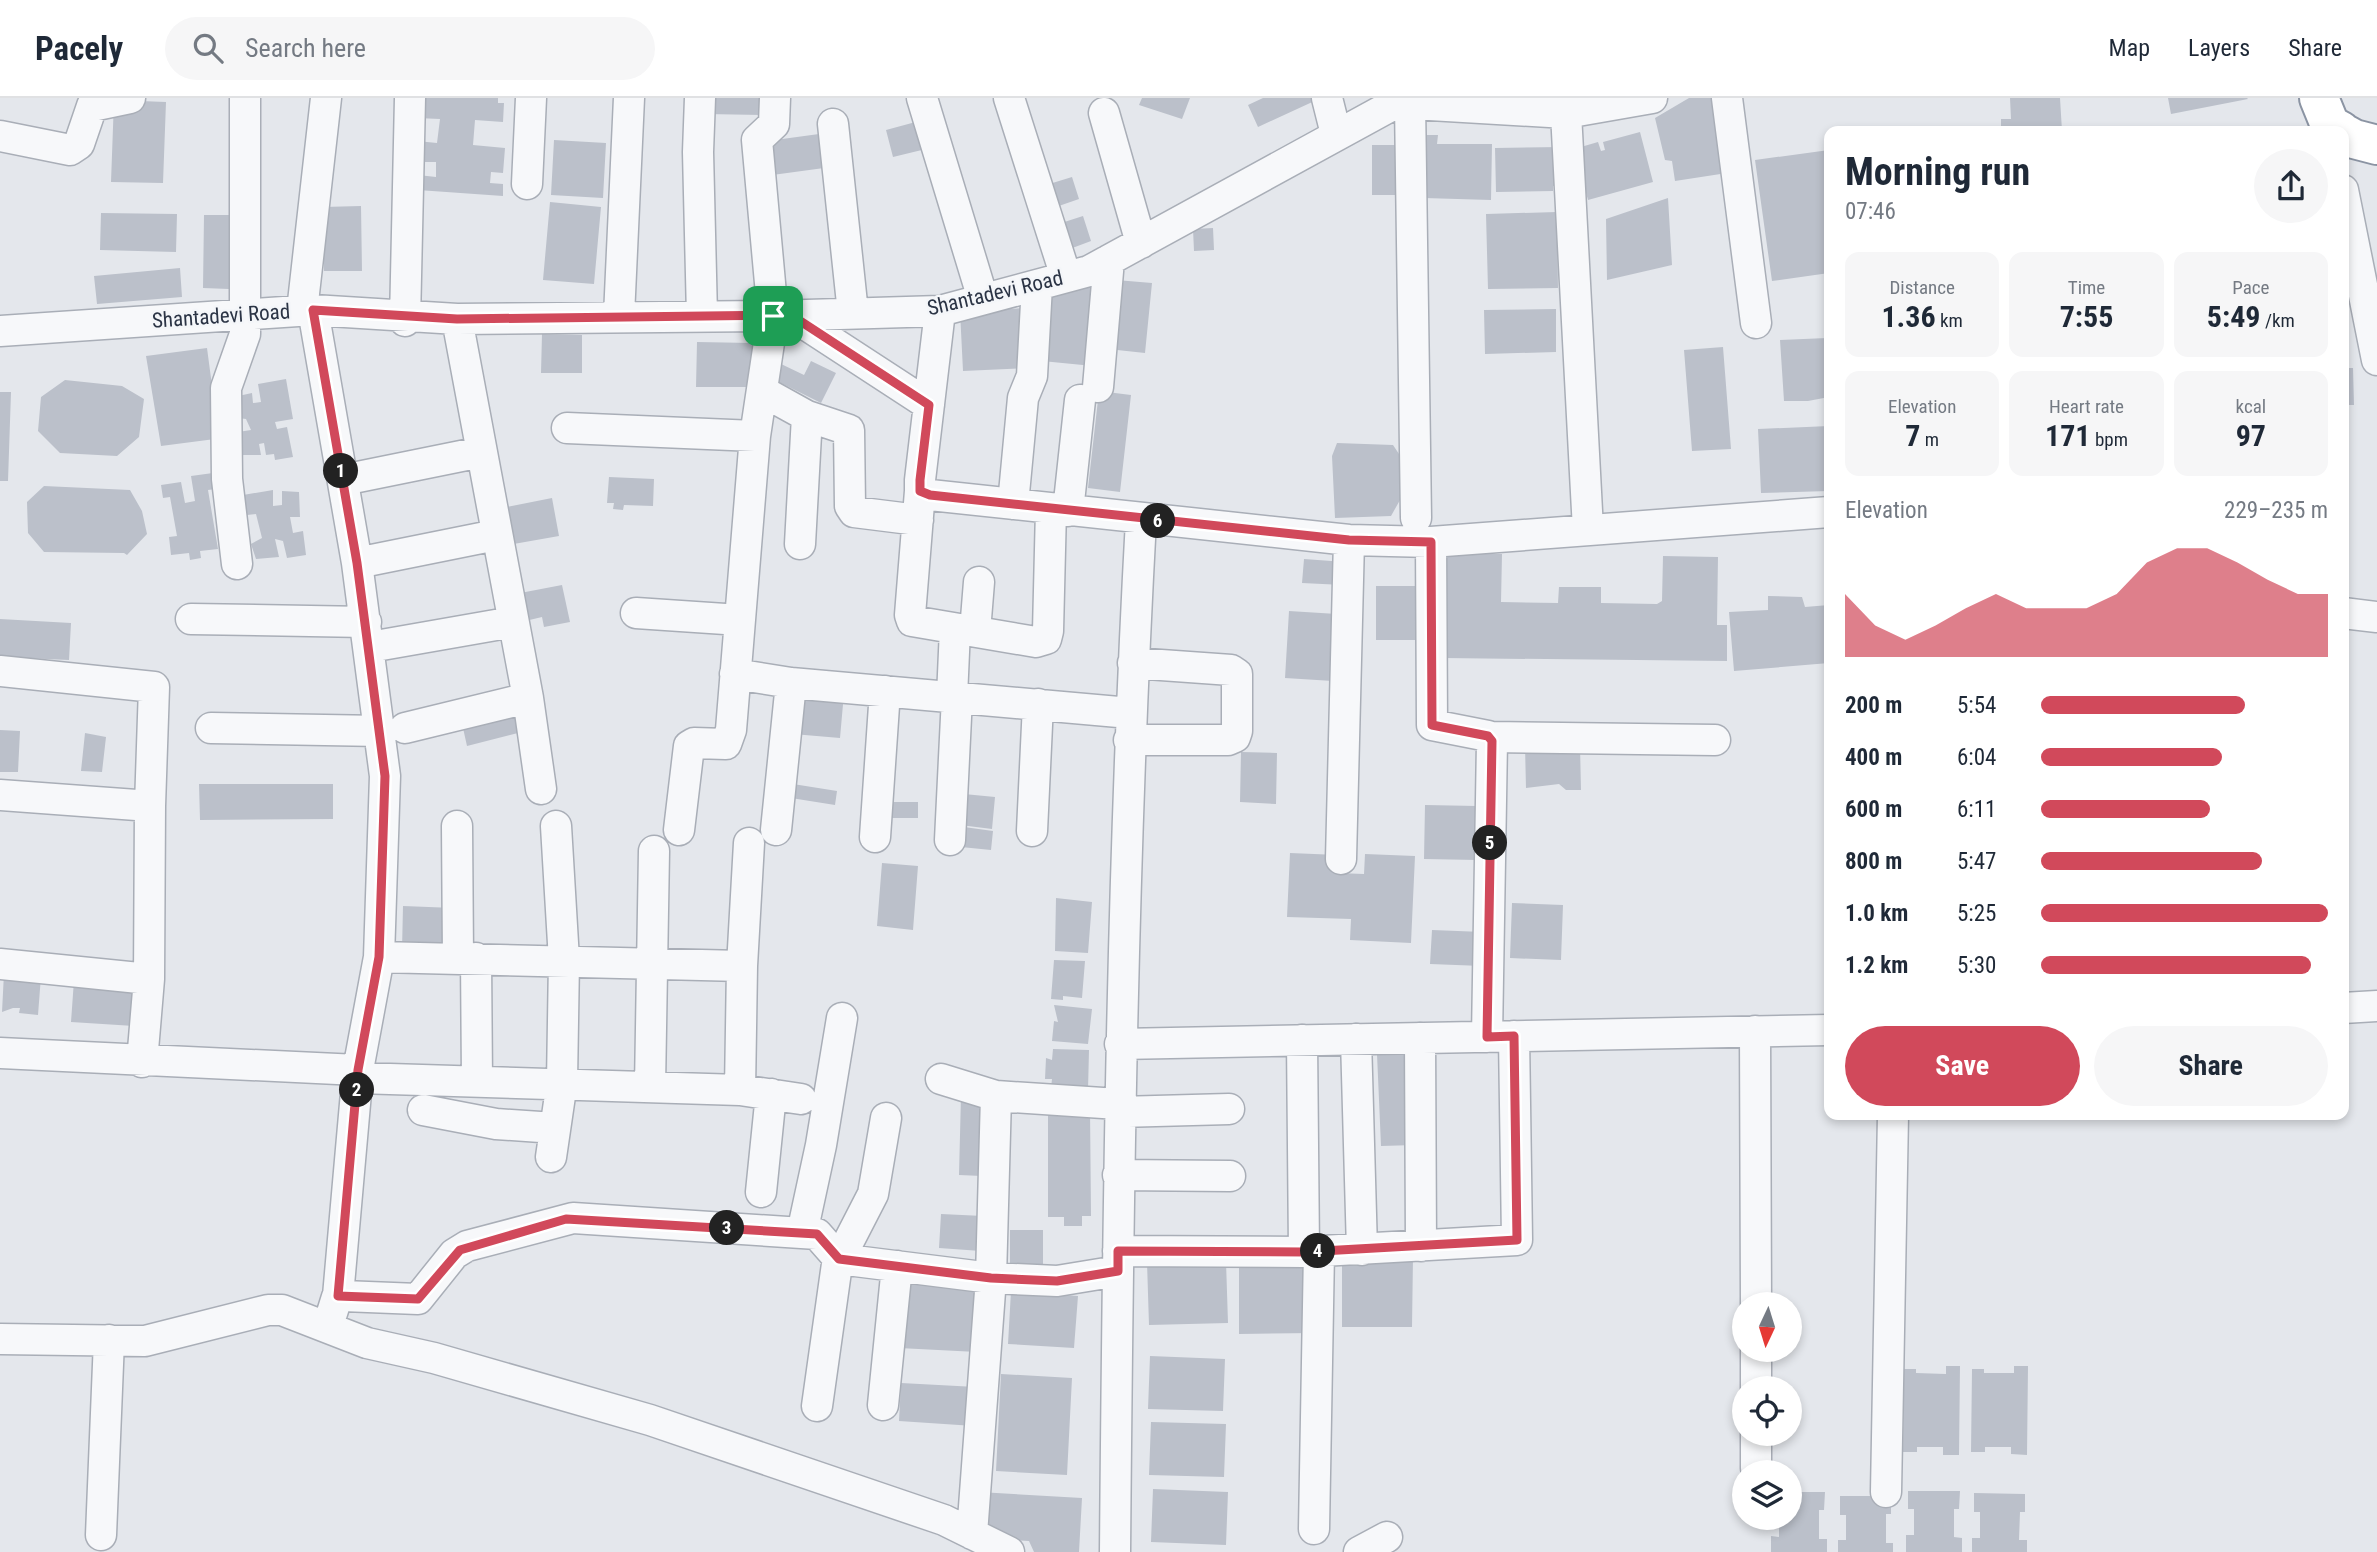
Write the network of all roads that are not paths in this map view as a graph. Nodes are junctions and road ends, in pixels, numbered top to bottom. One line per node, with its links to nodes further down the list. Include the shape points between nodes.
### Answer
1 (130, 98): 20 (street, via 92,106 79,144 70,150)
2 (245, 98): 33 (street)
3 (326, 98): 30 (street)
4 (410, 98): 37 (street)
5 (531, 98): 22 (street)
6 (629, 98): 34 (street)
7 (700, 98): 35 (street)
8 (775, 98): 36 (street, via 774,124 757,141)
9 (922, 98): 28 (street)
10 (1009, 98): 26 (street)
11 (1327, 98): 18 (street)
12 (1652, 98): 16 (street)
13 (1727, 98): 39 (street)
14 (1400, 101): 16 (street); 18 (street, Shantadevi Road); 54 (street)
15 (1104, 113): 23 (street)
16 (1566, 113): 55 (street)
17 (833, 124): 32 (street)
18 (1336, 134): 23 (street, Shantadevi Road)
19 (2349, 135): 21 (highway)
20 (0, 136)
21 (2377, 145)
22 (527, 184)
23 (1141, 243): 25 (street, Shantadevi Road)
24 (2349, 251): 29 (street)
25 (1109, 260): 26 (street, Shantadevi Road); 51 (street, via 1089,394)
26 (1066, 277): 27 (street, Shantadevi Road)
27 (1037, 285): 28 (street, Shantadevi Road); 49 (street, via 1032,376 1023,398)
28 (983, 299): 31 (street, Shantadevi Road)
29 (2354, 301): 41 (street)
30 (307, 310): 33 (street, Shantadevi Road); 37 (street, Shantadevi Road); 48 (street)
31 (940, 311): 32 (street, Shantadevi Road); 43 (street)
32 (853, 313): 36 (street, Shantadevi Road)
33 (245, 315): 40 (street, Shantadevi Road); 60 (street, via 245,341 226,388 227,479)
34 (618, 316): 35 (street, Shantadevi Road); 38 (street, Shantadevi Road)
35 (702, 316): 36 (street, Shantadevi Road)
36 (782, 316): 42 (street); 43 (street)
37 (405, 318): 38 (street, Shantadevi Road)
38 (457, 319): 47 (street)
39 (1756, 323)
40 (0, 331)
41 (2377, 360)
42 (762, 391): 44 (street); 46 (street)
43 (929, 405): 50 (street)
44 (807, 416): 50 (street, via 849,430 850,506 854,512); 58 (street)
45 (567, 428): 46 (street)
46 (755, 436): 66 (street)
47 (481, 452): 48 (street); 56 (street)
48 (343, 480): 59 (street)
49 (1013, 504): 50 (street); 51 (street)
50 (919, 505): 68 (street, via 912,621)
51 (1060, 510): 53 (street); 68 (street, via 1046,639 1037,642)
52 (1824, 512): 55 (street)
53 (1141, 520): 57 (street); 70 (street)
54 (1423, 530): 55 (street); 57 (street); 81 (street, via 1432,725)
55 (1588, 530)
56 (496, 534): 59 (street); 67 (street)
57 (1349, 540): 95 (street)
58 (800, 544)
59 (357, 563): 69 (street)
60 (237, 564)
61 (979, 582): 68 (street)
62 (636, 613): 66 (street)
63 (2349, 614): 64 (street)
64 (2377, 617)
65 (191, 619): 69 (street)
66 (740, 620): 72 (street)
67 (513, 622): 69 (street); 76 (street)
68 (965, 630): 75 (street)
69 (368, 634): 80 (street)
70 (1133, 663): 78 (street); 78 (street, via 1231,670 1237,674 1237,731 1228,740)
71 (0, 671): 85 (street, via 155,687)
72 (735, 674): 73 (street); 88 (street, via 730,739 726,744 689,746)
73 (791, 683): 74 (street); 89 (street)
74 (885, 691): 75 (street); 91 (street)
75 (955, 697): 77 (street); 92 (street)
76 (528, 698): 80 (street); 83 (street)
77 (1038, 704): 78 (street); 90 (street)
78 (1130, 726): 112 (street)
79 (211, 728): 80 (street)
80 (393, 730): 96 (street, via 385,776)
81 (1491, 737): 82 (street); 108 (street)
82 (1715, 740)
83 (541, 789)
84 (0, 795): 85 (street)
85 (150, 806): 102 (street)
86 (457, 826): 97 (street)
87 (555, 826): 98 (street)
88 (679, 830)
89 (776, 830)
90 (1032, 831)
91 (875, 836)
92 (950, 840)
93 (749, 843): 101 (street)
94 (654, 850): 100 (street)
95 (1341, 859)
96 (379, 957): 97 (street); 115 (street)
97 (467, 958): 98 (street); 117 (street)
98 (564, 960): 100 (street); 119 (street)
99 (0, 964): 102 (street)
100 (654, 964): 101 (street); 120 (street)
101 (742, 966): 121 (street)
102 (149, 979): 114 (street)
103 (2377, 1006): 104 (street)
104 (2349, 1008)
105 (842, 1018): 136 (street)
106 (1824, 1030): 107 (street)
107 (1755, 1031): 108 (street); 144 (street)
108 (1501, 1037): 109 (street); 137 (street, via 1517,1240)
109 (1420, 1038): 110 (street); 137 (street)
110 (1356, 1039): 111 (street); 138 (street)
111 (1302, 1040): 112 (street); 139 (street)
112 (1120, 1044): 125 (street)
113 (0, 1053): 114 (street)
114 (142, 1062): 115 (street)
115 (358, 1074): 117 (street); 145 (street)
116 (941, 1079): 123 (street)
117 (477, 1081): 118 (street)
118 (526, 1081): 119 (street); 130 (street)
119 (562, 1082): 120 (street); 131 (street)
120 (650, 1087): 121 (street)
121 (740, 1090): 122 (street)
122 (771, 1094): 124 (street); 135 (street)
123 (996, 1096): 125 (street); 143 (street)
124 (801, 1098)
125 (1119, 1108): 126 (street); 133 (street)
126 (1229, 1109)
127 (423, 1110): 130 (street)
128 (886, 1118): 140 (street, via 873,1194)
129 (1894, 1120): 151 (street)
130 (523, 1125): 131 (street)
131 (555, 1128): 132 (street)
132 (551, 1157)
133 (1118, 1175): 134 (street); 141 (street)
134 (1230, 1176)
135 (761, 1192)
136 (802, 1233): 140 (street, via 821,1237); 145 (street, via 566,1219 460,1250 418,1299)
137 (1421, 1247): 138 (street)
138 (1362, 1250): 139 (street)
139 (1311, 1252): 141 (street); 152 (street)
140 (839, 1259): 142 (street); 150 (street)
141 (1118, 1261): 143 (street, via 1057,1281); 157 (street)
142 (897, 1266): 143 (street); 149 (street)
143 (991, 1278): 153 (street)
144 (1756, 1292)
145 (338, 1296): 146 (street)
146 (328, 1328): 148 (street, via 276,1309 145,1340); 153 (street, via 367,1343 650,1420 944,1520)
147 (0, 1339): 148 (street)
148 (109, 1340): 154 (street)
149 (884, 1405)
150 (817, 1406)
151 (1886, 1492)
152 (1314, 1529)
153 (972, 1534): 156 (street)
154 (101, 1535)
155 (1387, 1537): 158 (street)
156 (1009, 1552)
157 (1115, 1552)
158 (1359, 1552)

